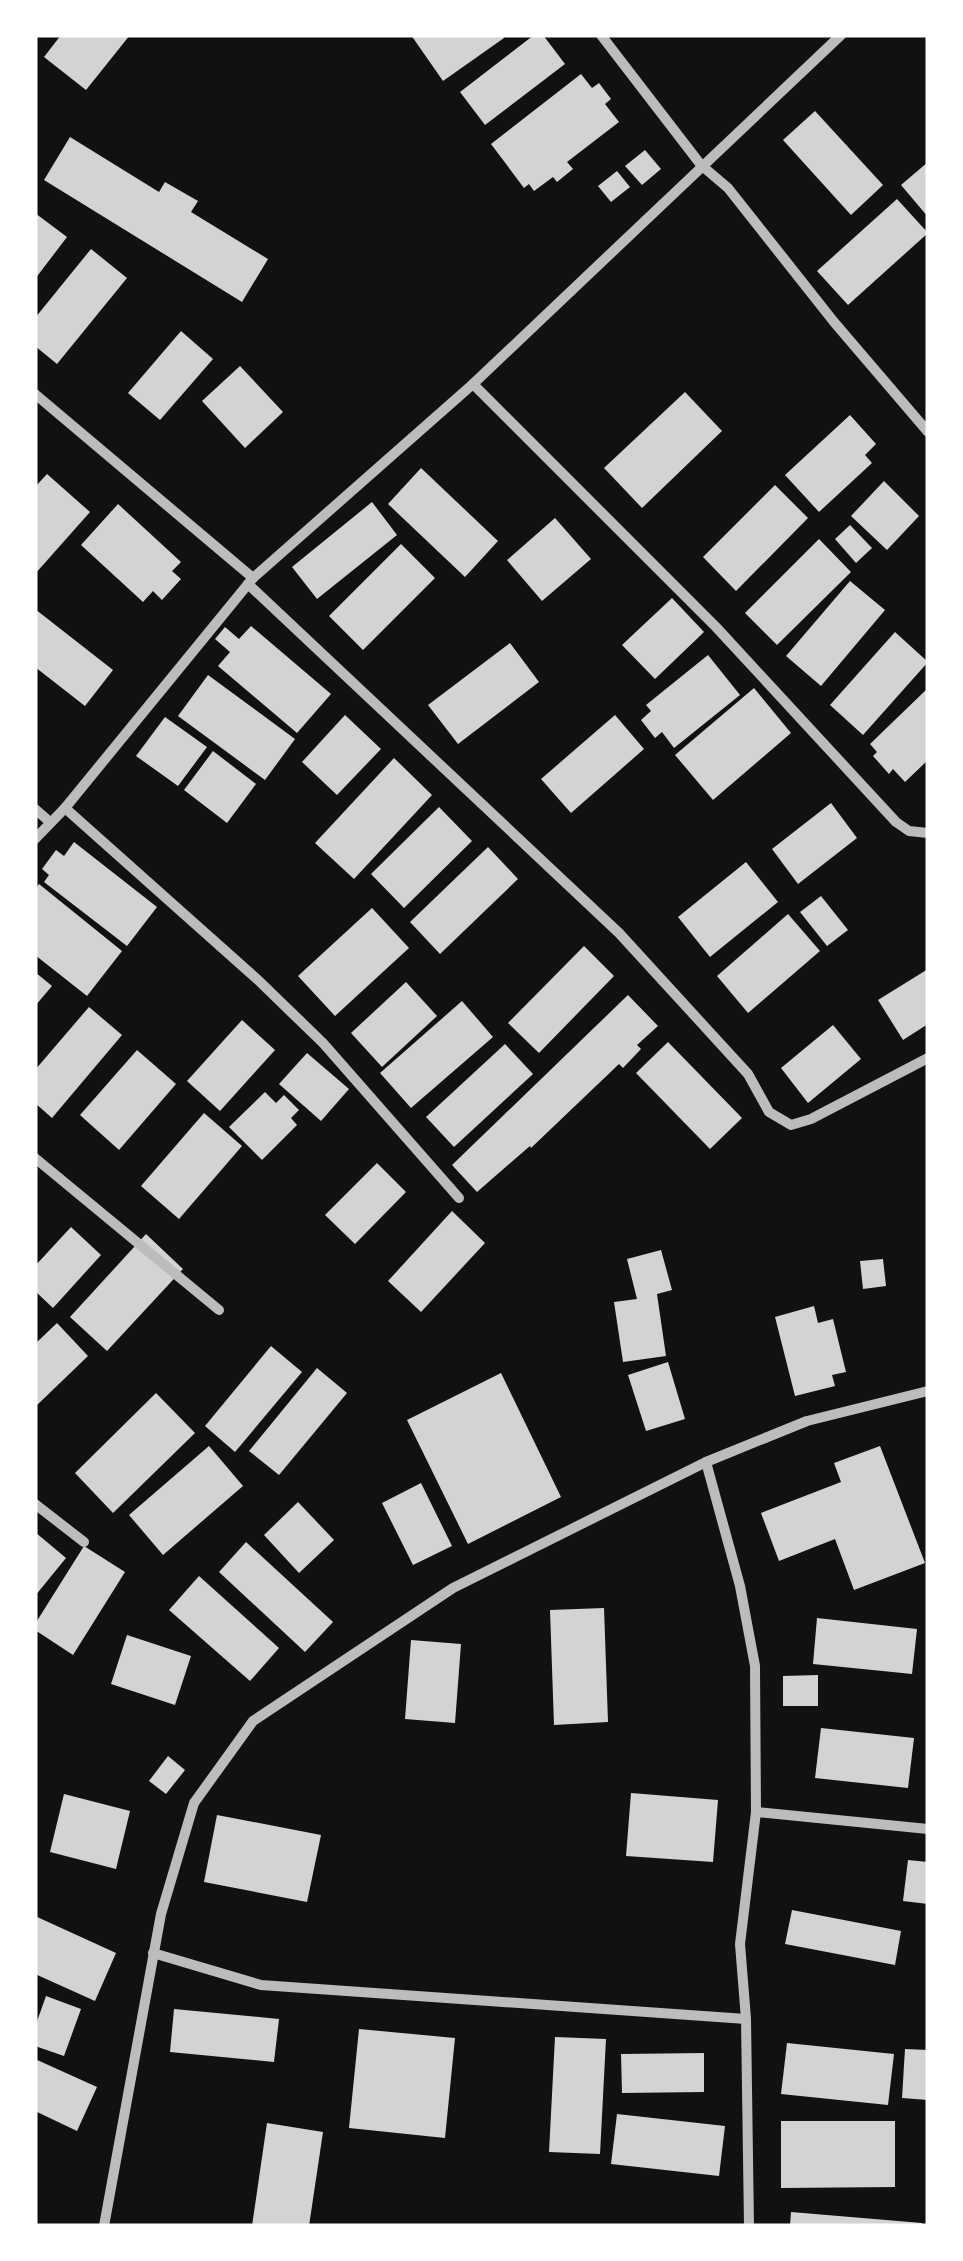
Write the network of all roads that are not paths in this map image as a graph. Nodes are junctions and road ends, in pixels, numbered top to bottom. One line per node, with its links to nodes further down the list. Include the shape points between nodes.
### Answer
1 (601, 35): 3 (street)
2 (841, 35): 3 (street)
3 (701, 165): 4 (street); 6 (street, via 728,188)
4 (472, 384): 7 (street); 11 (street, via 716,627 896,822)
5 (35, 394): 7 (street)
6 (928, 432)
7 (250, 581): 8 (street); 13 (street, via 618,932 748,1074 769,1112 791,1124 811,1119)
8 (65, 808): 10 (street); 15 (street, via 323,1042)
9 (35, 809): 10 (street)
10 (50, 822): 12 (street)
11 (928, 833)
12 (35, 839)
13 (928, 1058)
14 (35, 1158): 16 (street)
15 (458, 1198)
16 (219, 1310)
17 (928, 1390): 18 (street, via 807,1421)
18 (706, 1462): 21 (street, via 754,1666); 23 (street, via 453,1588 253,1721 194,1803)
19 (35, 1504): 20 (street)
20 (84, 1542)
21 (756, 1812): 22 (street); 24 (street, via 740,1944)
22 (928, 1829)
23 (153, 1953): 24 (street, via 261,1985); 25 (street)
24 (746, 2019): 26 (street)
25 (104, 2226)
26 (749, 2226)

